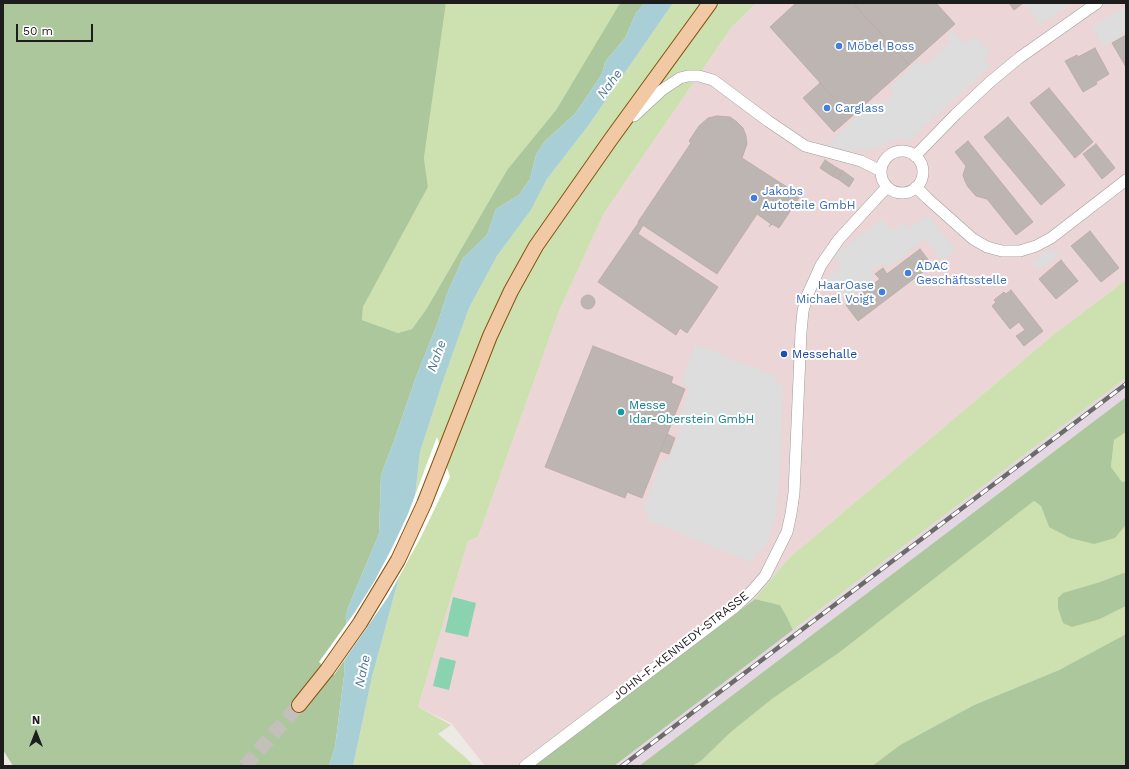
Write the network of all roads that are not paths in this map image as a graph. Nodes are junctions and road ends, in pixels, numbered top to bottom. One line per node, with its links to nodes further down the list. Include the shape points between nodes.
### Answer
1 (710, 3): 3 (main road)
2 (1098, 3): 4 (street, via 1019,58 990,82)
3 (611, 139): 5 (street, via 662,90 680,78 699,76 713,80 768,122 805,146 861,161); 9 (main road, via 536,246 511,291 490,336 424,504 398,560 360,623)
4 (915, 156): 5 (street, via 907,152 889,155 883,162); 8 (street, via 923,172)
5 (881, 171): 7 (street, via 881,177)
6 (1126, 180): 8 (street, via 1051,238 1020,251 1002,251 987,247 973,239)
7 (887, 187): 8 (street, via 894,192 902,193 910,192); 10 (street, JOHN-F.-KENNEDY-STRASSE, via 839,239 821,265 807,296 801,332 791,514 787,532 764,576 735,607)
8 (916, 187)
9 (299, 705)
10 (525, 766)

